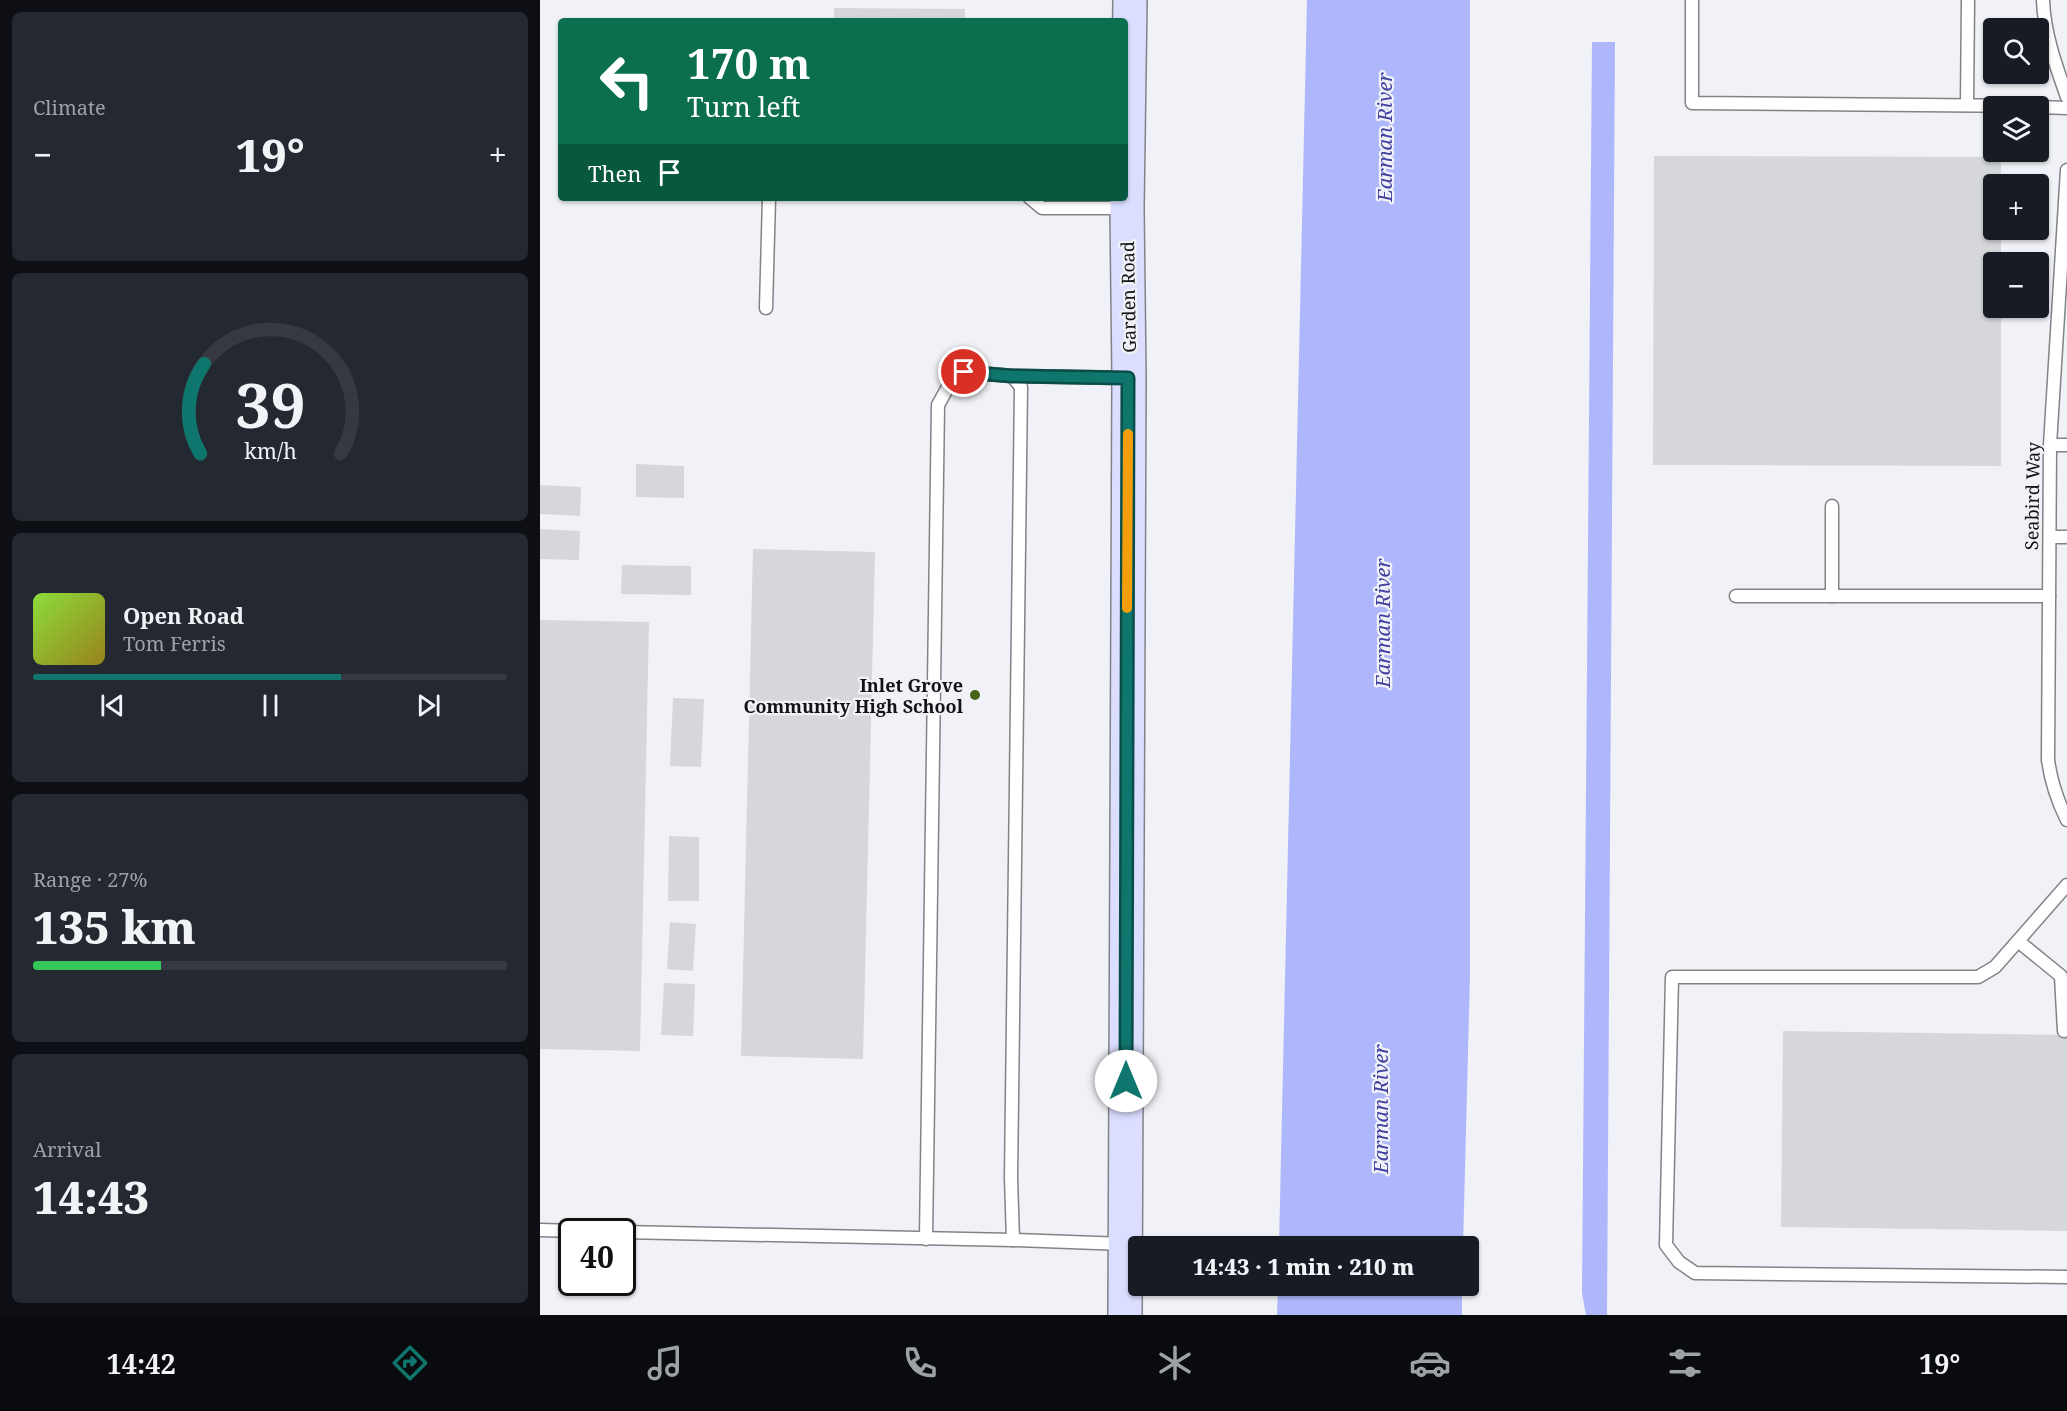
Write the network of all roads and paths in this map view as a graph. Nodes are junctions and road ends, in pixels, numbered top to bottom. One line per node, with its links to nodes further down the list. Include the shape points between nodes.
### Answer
1 (1130, 0): 10 (street, Garden Road)
2 (1692, 0): 6 (lane, via 1692,103)
3 (1968, 0): 6 (lane)
4 (2043, 0): 5 (lane, via 2055,65)
5 (2067, 97)
6 (1967, 104): 7 (lane)
7 (1983, 104)
8 (2049, 107): 9 (lane)
9 (2067, 108)
10 (1128, 139)
11 (2067, 170): 19 (lane, Seabird Way)
12 (769, 201): 16 (lane)
13 (1034, 201): 15 (lane, via 1042,208)
14 (1127, 201): 15 (street, Garden Road)
15 (1127, 208): 18 (street, Garden Road)
16 (766, 308)
17 (1012, 376): 18 (lane); 34 (lane, via 964,372 948,387 938,405); 35 (lane, via 1021,387)
18 (1128, 378): 36 (street, Garden Road)
19 (2050, 445): 20 (lane); 22 (lane, Seabird Way)
20 (2067, 445)
21 (1832, 507): 25 (lane)
22 (2050, 537): 23 (lane); 26 (lane, Seabird Way)
23 (2067, 537)
24 (1736, 596): 25 (lane)
25 (1832, 596): 26 (lane)
26 (2049, 596): 27 (lane, Seabird Way, via 2048,760 2051,782)
27 (2067, 820)
28 (2067, 885): 29 (lane)
29 (2018, 941): 30 (lane, via 2061,976); 37 (lane, via 1995,967 1978,977 1672,977 1666,1245 1678,1262 1695,1273)
30 (2064, 1031)
31 (540, 1230): 32 (lane)
32 (558, 1230)
33 (636, 1232): 34 (lane)
34 (926, 1239): 35 (lane)
35 (1013, 1239): 36 (lane)
36 (1126, 1244): 38 (street, Garden Road)
37 (2067, 1277)
38 (1125, 1315)

